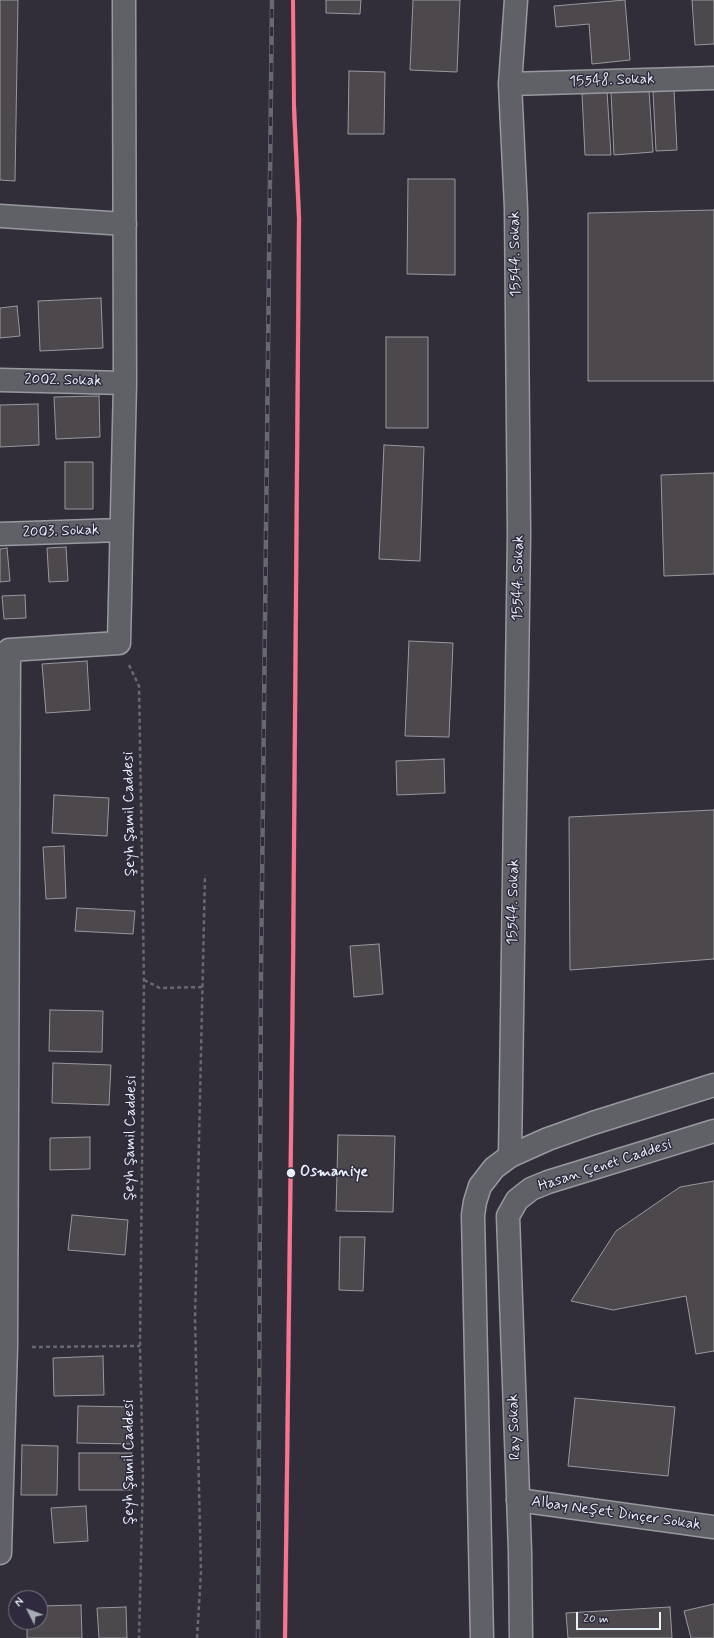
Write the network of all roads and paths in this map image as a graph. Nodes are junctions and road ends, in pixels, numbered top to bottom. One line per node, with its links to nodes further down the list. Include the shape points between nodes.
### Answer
1 (124, 0): 6 (street)
2 (516, 0): 4 (street, 15544. Sokak)
3 (714, 78): 4 (street, 15548. Sokak)
4 (510, 84): 17 (street, 15544. Sokak, via 516,208 519,527)
5 (0, 216): 6 (street)
6 (125, 224): 8 (street)
7 (0, 380): 8 (street, 2002. Sokak)
8 (126, 383): 9 (street)
9 (121, 530): 10 (street, 2003. Sokak); 11 (street)
10 (0, 534)
11 (119, 643): 13 (path, Şeyh Şamil Caddesi, via 139,686); 20 (street, via 9,650)
12 (205, 875): 14 (path)
13 (144, 980): 14 (path, via 160,988); 19 (path, Şeyh Şamil Caddesi)
14 (204, 987): 25 (path, via 196,1319 201,1572)
15 (714, 1085): 17 (street, via 593,1123)
16 (714, 1131): 18 (street, Hasan Çenet Caddesi, via 548,1182 517,1200)
17 (510, 1156): 26 (street, via 494,1168 480,1186 473,1214)
18 (508, 1216): 21 (street, Ray Sokak)
19 (140, 1346): 20 (path); 24 (path, Şeyh Şamil Caddesi, via 143,1476)
20 (6, 1347): 23 (street)
21 (518, 1500): 22 (street, Albay Neşet Dinçer Sokak); 27 (street, Ray Sokak)
22 (714, 1527)
23 (0, 1553)
24 (139, 1638)
25 (198, 1638)
26 (482, 1638)
27 (521, 1638)

